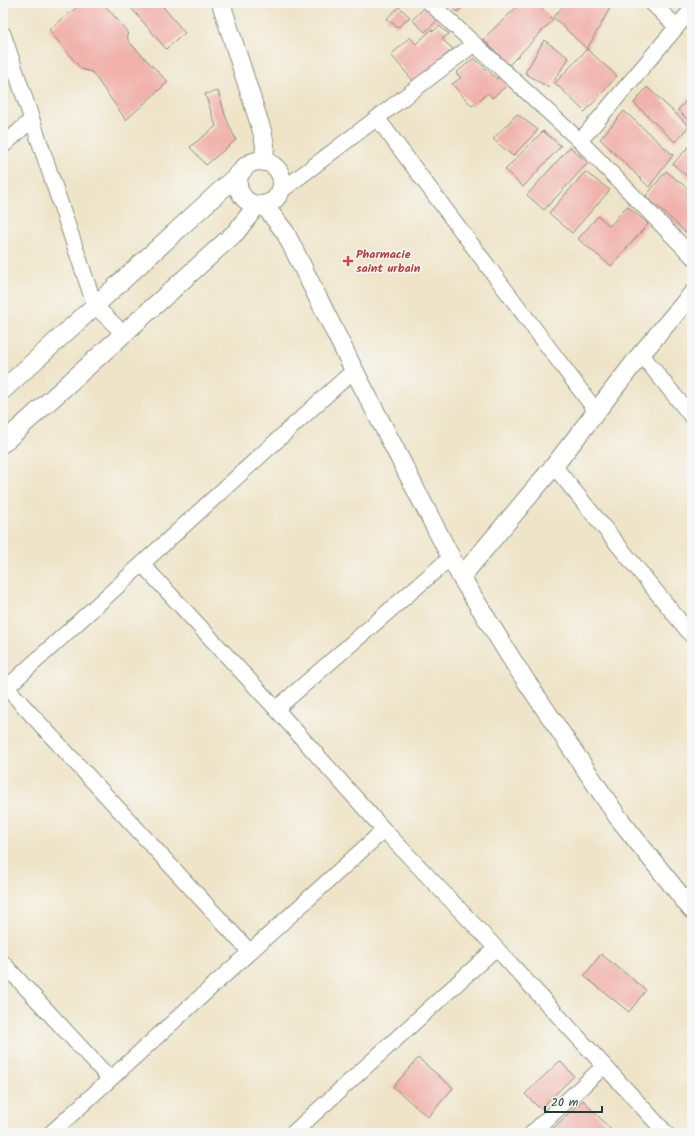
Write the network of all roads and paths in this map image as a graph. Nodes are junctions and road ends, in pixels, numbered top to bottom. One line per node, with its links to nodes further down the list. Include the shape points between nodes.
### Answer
1 (221, 3): 12 (street, via 262,131 265,145)
2 (430, 3): 7 (street)
3 (652, 3): 5 (street)
4 (692, 8): 5 (street)
5 (677, 27): 10 (street)
6 (3, 34): 9 (street)
7 (474, 44): 8 (street); 10 (street)
8 (377, 118): 14 (street); 24 (street)
9 (31, 120): 11 (street); 19 (street)
10 (580, 141): 17 (street)
11 (3, 146)
12 (264, 162): 13 (street, via 250,164); 14 (street, via 277,169 281,176)
13 (244, 169): 15 (street, via 238,183 240,191 249,202); 19 (street)
14 (281, 191): 15 (street, via 271,202); 16 (street)
15 (260, 205): 16 (street); 20 (street, via 236,232)
16 (285, 232): 22 (street)
17 (692, 256)
18 (692, 294): 21 (street)
19 (95, 306): 20 (street); 23 (street)
20 (123, 333): 26 (street)
21 (641, 354): 24 (street); 25 (street)
22 (354, 370): 28 (street); 29 (street)
23 (3, 390)
24 (596, 411): 27 (street)
25 (692, 417)
26 (3, 443)
27 (554, 466): 30 (street); 31 (street)
28 (450, 558): 30 (street); 33 (street)
29 (142, 564): 32 (street); 33 (street)
30 (461, 577): 35 (street, via 514,663 617,816)
31 (692, 636)
32 (5, 690): 37 (street)
33 (276, 709): 34 (street)
34 (384, 830): 36 (street); 37 (street)
35 (692, 910)
36 (496, 948): 39 (street); 42 (street)
37 (250, 952): 40 (street)
38 (3, 963): 40 (street)
39 (604, 1066): 43 (street); 44 (street)
40 (110, 1079): 41 (street)
41 (51, 1133)
42 (292, 1133)
43 (532, 1133)
44 (666, 1133)

